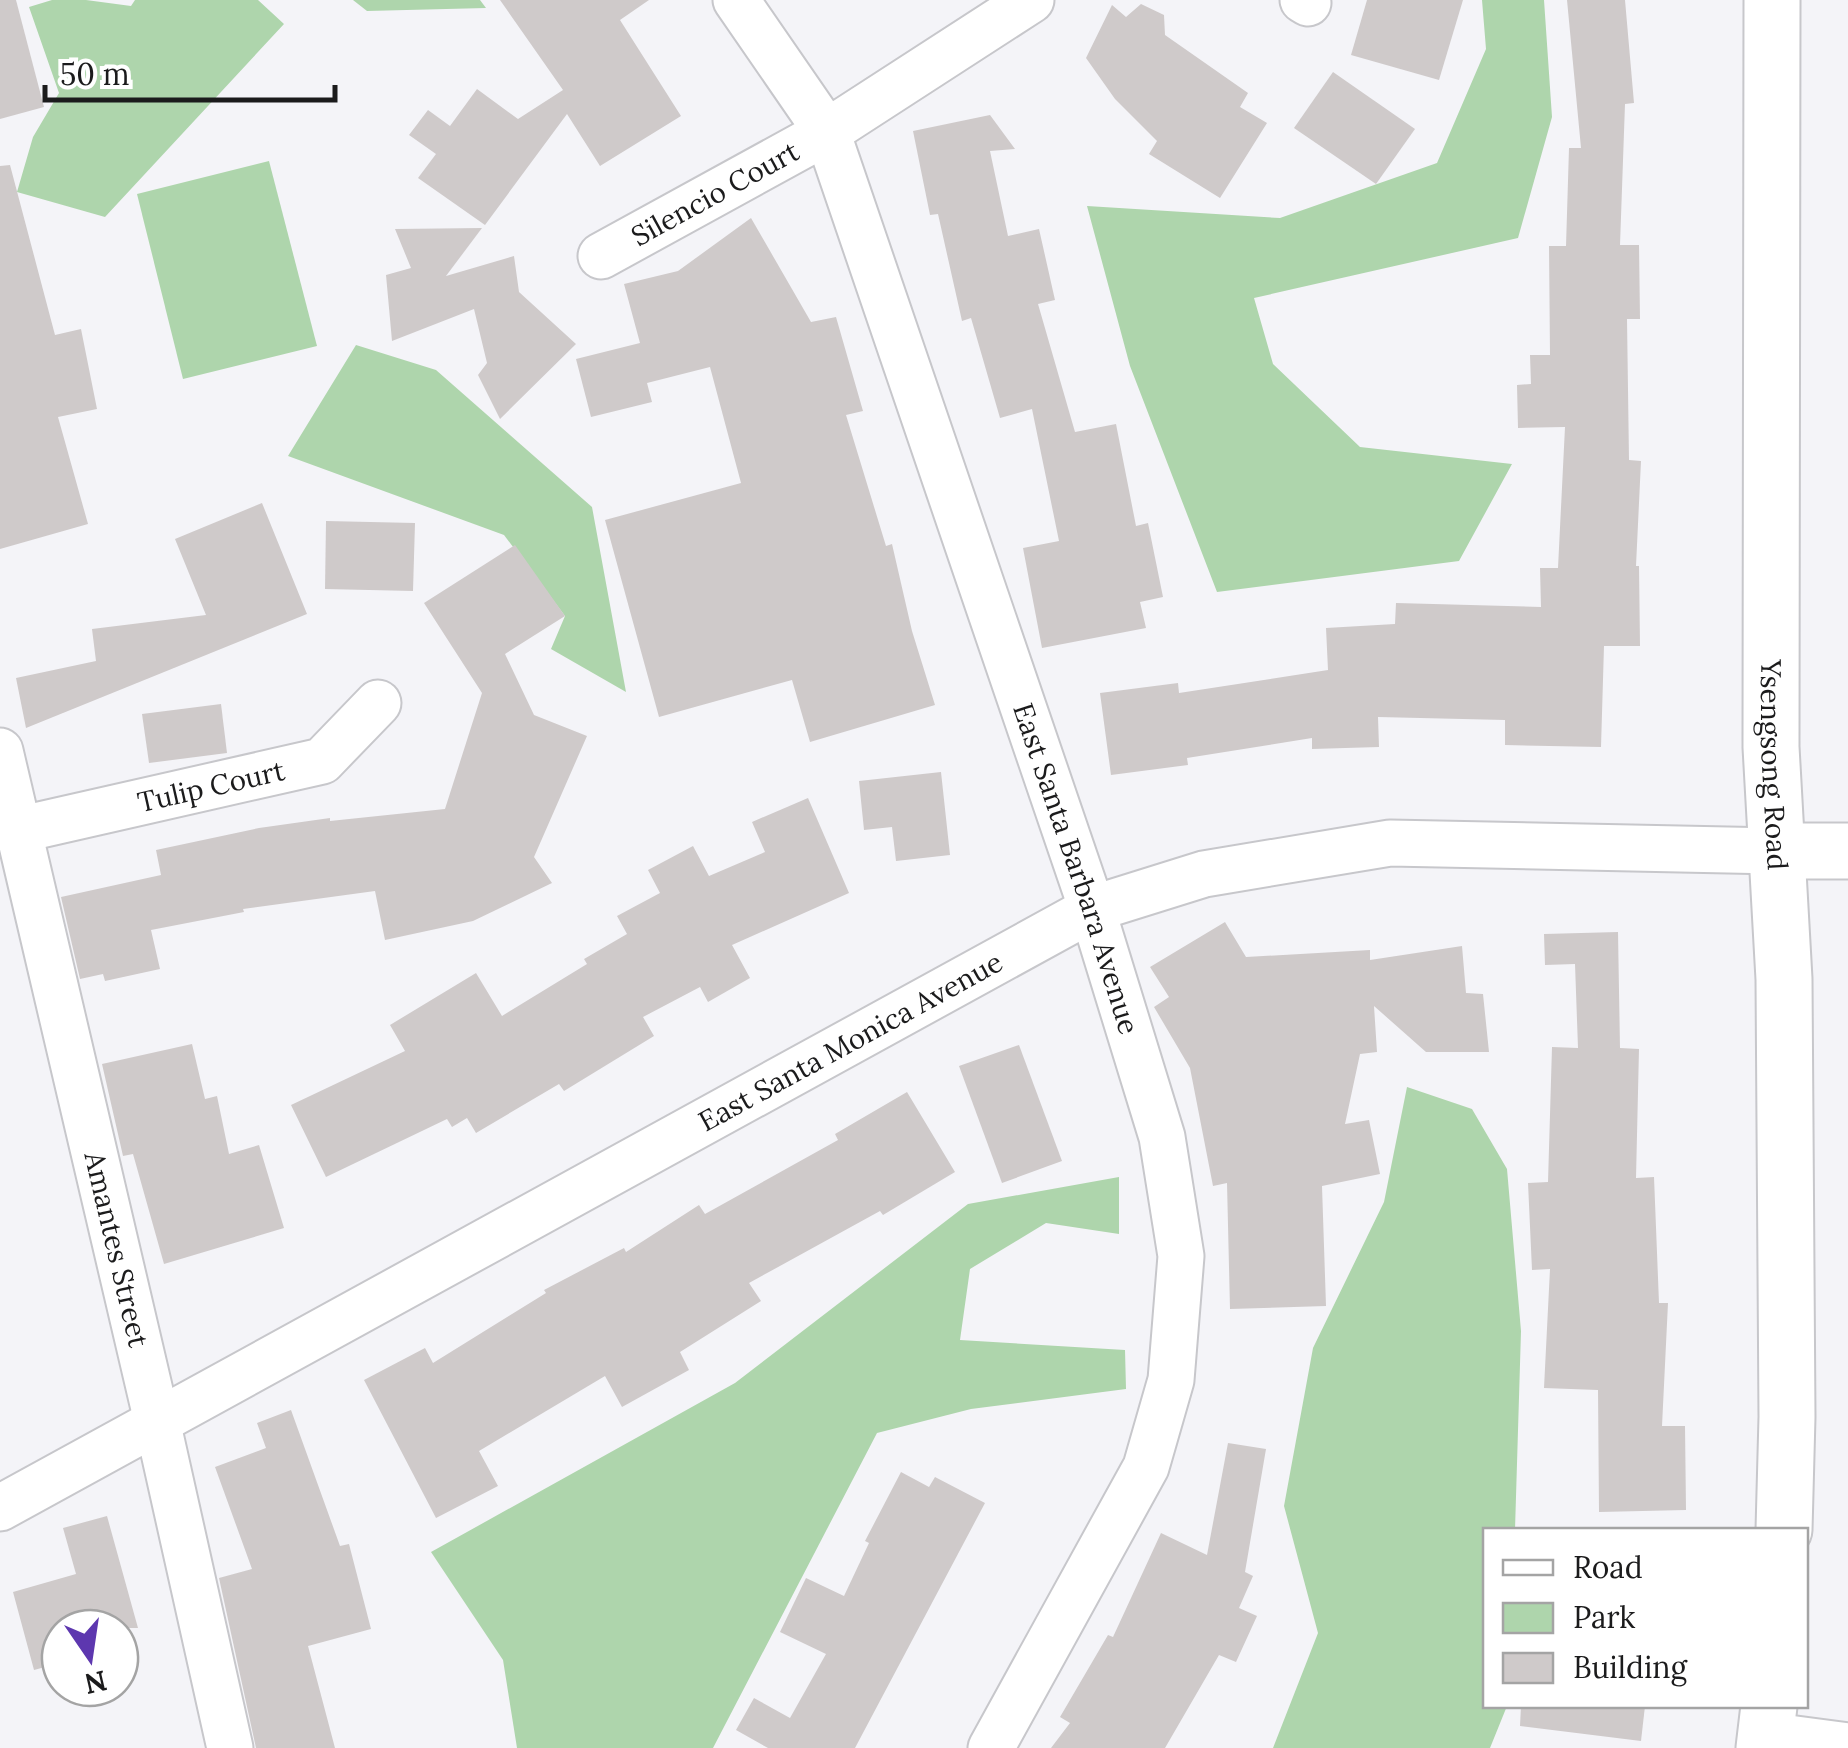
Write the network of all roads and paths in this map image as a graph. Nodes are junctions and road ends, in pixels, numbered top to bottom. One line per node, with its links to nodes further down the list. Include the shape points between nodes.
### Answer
1 (736, 0): 4 (street, East Santa Barbara Avenue)
2 (1031, 0): 4 (street, Silencio Court)
3 (1772, 0): 9 (main road, Ysengsong Road)
4 (827, 132): 5 (street, Silencio Court); 11 (street, East Santa Barbara Avenue)
5 (601, 256)
6 (378, 703): 8 (street, Tulip Court, via 322,761)
7 (0, 751): 8 (street, Amantes Street)
8 (18, 830): 12 (street, Amantes Street)
9 (1776, 851): 10 (main road); 11 (street, East Santa Monica Avenue, via 1390,843 1204,874); 14 (main road, Ysengsong Road, via 1784,999)
10 (1848, 851)
11 (1092, 909): 12 (street, East Santa Monica Avenue); 18 (street, East Santa Barbara Avenue, via 1162,1137 1181,1256 1171,1380 1146,1467)
12 (157, 1421): 13 (street, East Santa Monica Avenue); 17 (street, Amantes Street)
13 (0, 1508)
14 (1784, 1528)
15 (1766, 1729): 16 (street)
16 (1848, 1746)
17 (230, 1748)
18 (991, 1748)

